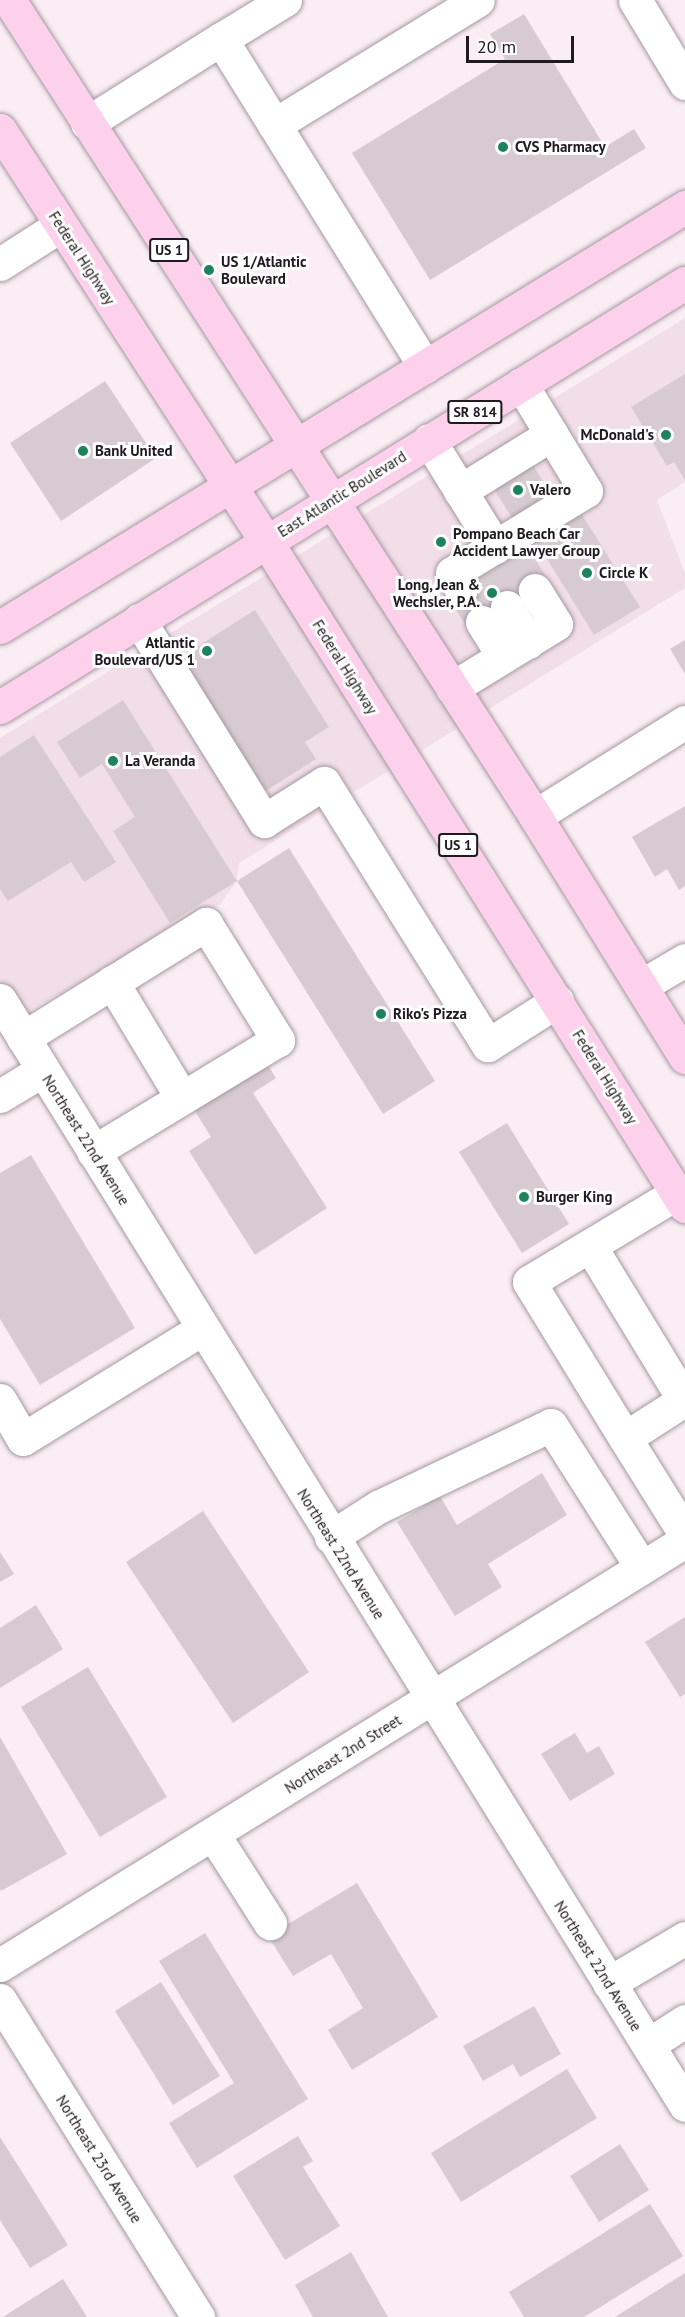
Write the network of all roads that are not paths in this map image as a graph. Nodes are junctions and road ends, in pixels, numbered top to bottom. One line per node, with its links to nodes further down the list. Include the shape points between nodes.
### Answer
1 (9, 0): 7 (main road, US 1)
2 (285, 0): 5 (street)
3 (478, 0): 8 (street)
4 (635, 0): 6 (street)
5 (221, 39): 7 (street); 8 (street)
6 (685, 82)
7 (87, 123): 18 (main road, US 1)
8 (274, 125): 14 (street)
9 (0, 130): 11 (main road, Federal Highway / US 1)
10 (685, 207): 14 (main road)
11 (61, 225): 12 (street); 19 (main road, Federal Highway / US 1)
12 (0, 264)
13 (685, 283): 15 (main road, East Atlantic Boulevard / SR 814)
14 (425, 367): 18 (main road)
15 (521, 384): 16 (street); 17 (main road, East Atlantic Boulevard / SR 814)
16 (552, 435): 20 (street); 20 (street, via 586,490 490,561)
17 (429, 440): 20 (street); 21 (main road, East Atlantic Boulevard / SR 814)
18 (295, 446): 19 (main road); 21 (main road, US 1)
19 (230, 486): 22 (main road, Federal Highway / US 1); 26 (main road)
20 (459, 491)
21 (330, 501): 22 (main road, East Atlantic Boulevard / SR 814); 28 (main road, US 1)
22 (266, 541): 25 (main road, East Atlantic Boulevard / SR 814); 36 (main road, Federal Highway / US 1)
23 (535, 590): 27 (street, via 556,624)
24 (494, 615): 27 (street)
25 (139, 620): 29 (main road, East Atlantic Boulevard / SR 814); 36 (street, via 264,821 324,783 488,1046)
26 (0, 627)
27 (515, 649): 28 (street)
28 (452, 688): 31 (main road, US 1)
29 (0, 707)
30 (685, 722): 31 (street)
31 (535, 816): 34 (main road, US 1)
32 (685, 960): 34 (street)
33 (112, 982): 37 (street); 41 (street); 41 (street, via 206,924 278,1040)
34 (641, 986): 38 (main road, US 1)
35 (0, 1000): 37 (street, Northeast 22nd Avenue)
36 (557, 1001): 43 (main road, Federal Highway / US 1)
37 (23, 1038): 39 (street, Northeast 22nd Avenue)
38 (685, 1057)
39 (43, 1070): 40 (street); 42 (street, Northeast 22nd Avenue)
40 (0, 1096)
41 (182, 1098): 42 (street)
42 (93, 1152): 45 (street, Northeast 22nd Avenue)
43 (681, 1200): 44 (street)
44 (590, 1246): 47 (street, via 684,1400); 47 (street, via 529,1282)
45 (202, 1329): 46 (street, via 23,1438); 49 (street, Northeast 22nd Avenue)
46 (0, 1400)
47 (625, 1438): 48 (street)
48 (685, 1534)
49 (331, 1537): 51 (street, via 378,1507 551,1425); 52 (street, Northeast 22nd Avenue)
50 (685, 1541): 51 (street, Northeast 2nd Street)
51 (642, 1568): 52 (street, Northeast 2nd Street)
52 (431, 1700): 53 (street, Northeast 2nd Street); 57 (street, Northeast 22nd Avenue)
53 (213, 1834): 54 (street); 56 (street, Northeast 2nd Street)
54 (270, 1923)
55 (685, 1938): 57 (street)
56 (0, 1965)
57 (609, 1983): 60 (street, Northeast 22nd Avenue)
58 (0, 2000): 62 (street, Northeast 23rd Avenue)
59 (685, 2021): 60 (street)
60 (648, 2045): 61 (street, Northeast 22nd Avenue)
61 (685, 2104)
62 (198, 2317)

